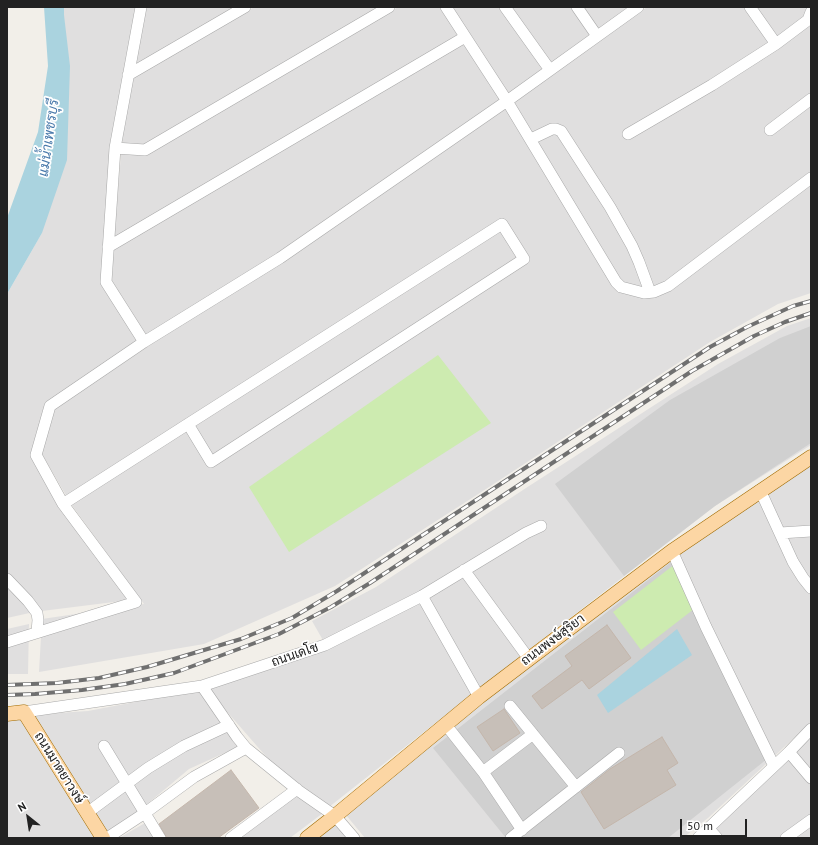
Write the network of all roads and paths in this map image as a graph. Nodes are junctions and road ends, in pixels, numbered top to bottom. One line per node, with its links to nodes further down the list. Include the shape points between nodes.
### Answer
1 (141, 7): 14 (street)
2 (245, 7): 14 (street)
3 (389, 7): 20 (street, via 145,150)
4 (446, 7): 11 (street)
5 (505, 7): 13 (street)
6 (577, 7): 10 (street)
7 (638, 7): 10 (street)
8 (750, 7): 12 (street)
9 (810, 18): 12 (street)
10 (597, 36): 13 (street)
11 (466, 37): 16 (street); 22 (street)
12 (776, 44): 18 (street, via 712,86)
13 (550, 70): 16 (street)
14 (128, 75): 20 (street)
15 (811, 99): 17 (street)
16 (507, 101): 19 (street); 24 (street, via 280,258)
17 (770, 130)
18 (628, 134)
19 (531, 139): 23 (street, via 616,282 625,289); 23 (street, via 552,129 561,131 632,246)
20 (115, 148): 22 (street)
21 (811, 178): 23 (street, via 668,286)
22 (108, 247): 24 (street, via 106,282)
23 (650, 292)
24 (144, 342): 28 (street, via 50,406 36,455)
25 (188, 424): 25 (street, via 211,462 524,259 502,224); 28 (street)
26 (811, 457): 27 (main road, ถนนพงษ์สุริยา)
27 (760, 490): 31 (street); 32 (main road, ถนนพงษ์สุริยา)
28 (63, 504): 37 (street, via 136,602)
29 (541, 526): 33 (street, ถนนเดโช)
30 (811, 531): 31 (street)
31 (780, 532): 35 (street, via 793,562)
32 (672, 551): 39 (main road, ถนนพงษ์สุริยา); 53 (street)
33 (464, 570): 36 (street, ถนนเดโช); 39 (street)
34 (7, 579): 37 (street, via 37,613)
35 (811, 588)
36 (422, 596): 40 (street, ถนนเดโช, via 325,645); 41 (street)
37 (37, 632): 38 (street)
38 (7, 642)
39 (529, 658): 41 (main road, ถนนพงษ์สุริยา)
40 (202, 686): 43 (street, ถนนเดโช); 45 (street)
41 (479, 697): 46 (main road, ถนนพงษ์สุริยา)
42 (510, 706): 48 (street)
43 (24, 712): 44 (main road); 59 (main road, ถนนมาตยาวงษ์)
44 (7, 714)
45 (229, 725): 50 (street); 56 (street, via 184,746)
46 (446, 725): 54 (street); 61 (main road, ถนนพงษ์สุริยา)
47 (811, 729): 51 (street)
48 (533, 734): 54 (street); 57 (street)
49 (104, 746): 56 (street)
50 (246, 748): 58 (street); 60 (street, via 194,777)
51 (789, 752): 53 (street); 55 (street)
52 (619, 753): 57 (street)
53 (774, 766): 63 (street)
54 (482, 772): 64 (street)
55 (811, 778)
56 (127, 783): 59 (street); 60 (street)
57 (576, 787): 64 (street)
58 (297, 789): 61 (street); 68 (street)
59 (87, 813): 65 (main road, ถนนมาตยาวงษ์)
60 (145, 813): 66 (street); 67 (street)
61 (335, 816): 69 (main road, ถนนพงษ์สุริยา); 70 (street)
62 (811, 820): 74 (street)
63 (709, 829): 72 (street); 73 (street)
64 (522, 830): 71 (street)
65 (103, 838)
66 (106, 838)
67 (160, 838)
68 (231, 838)
69 (307, 838)
70 (354, 838)
71 (511, 838)
72 (698, 838)
73 (717, 838)
74 (786, 838)

